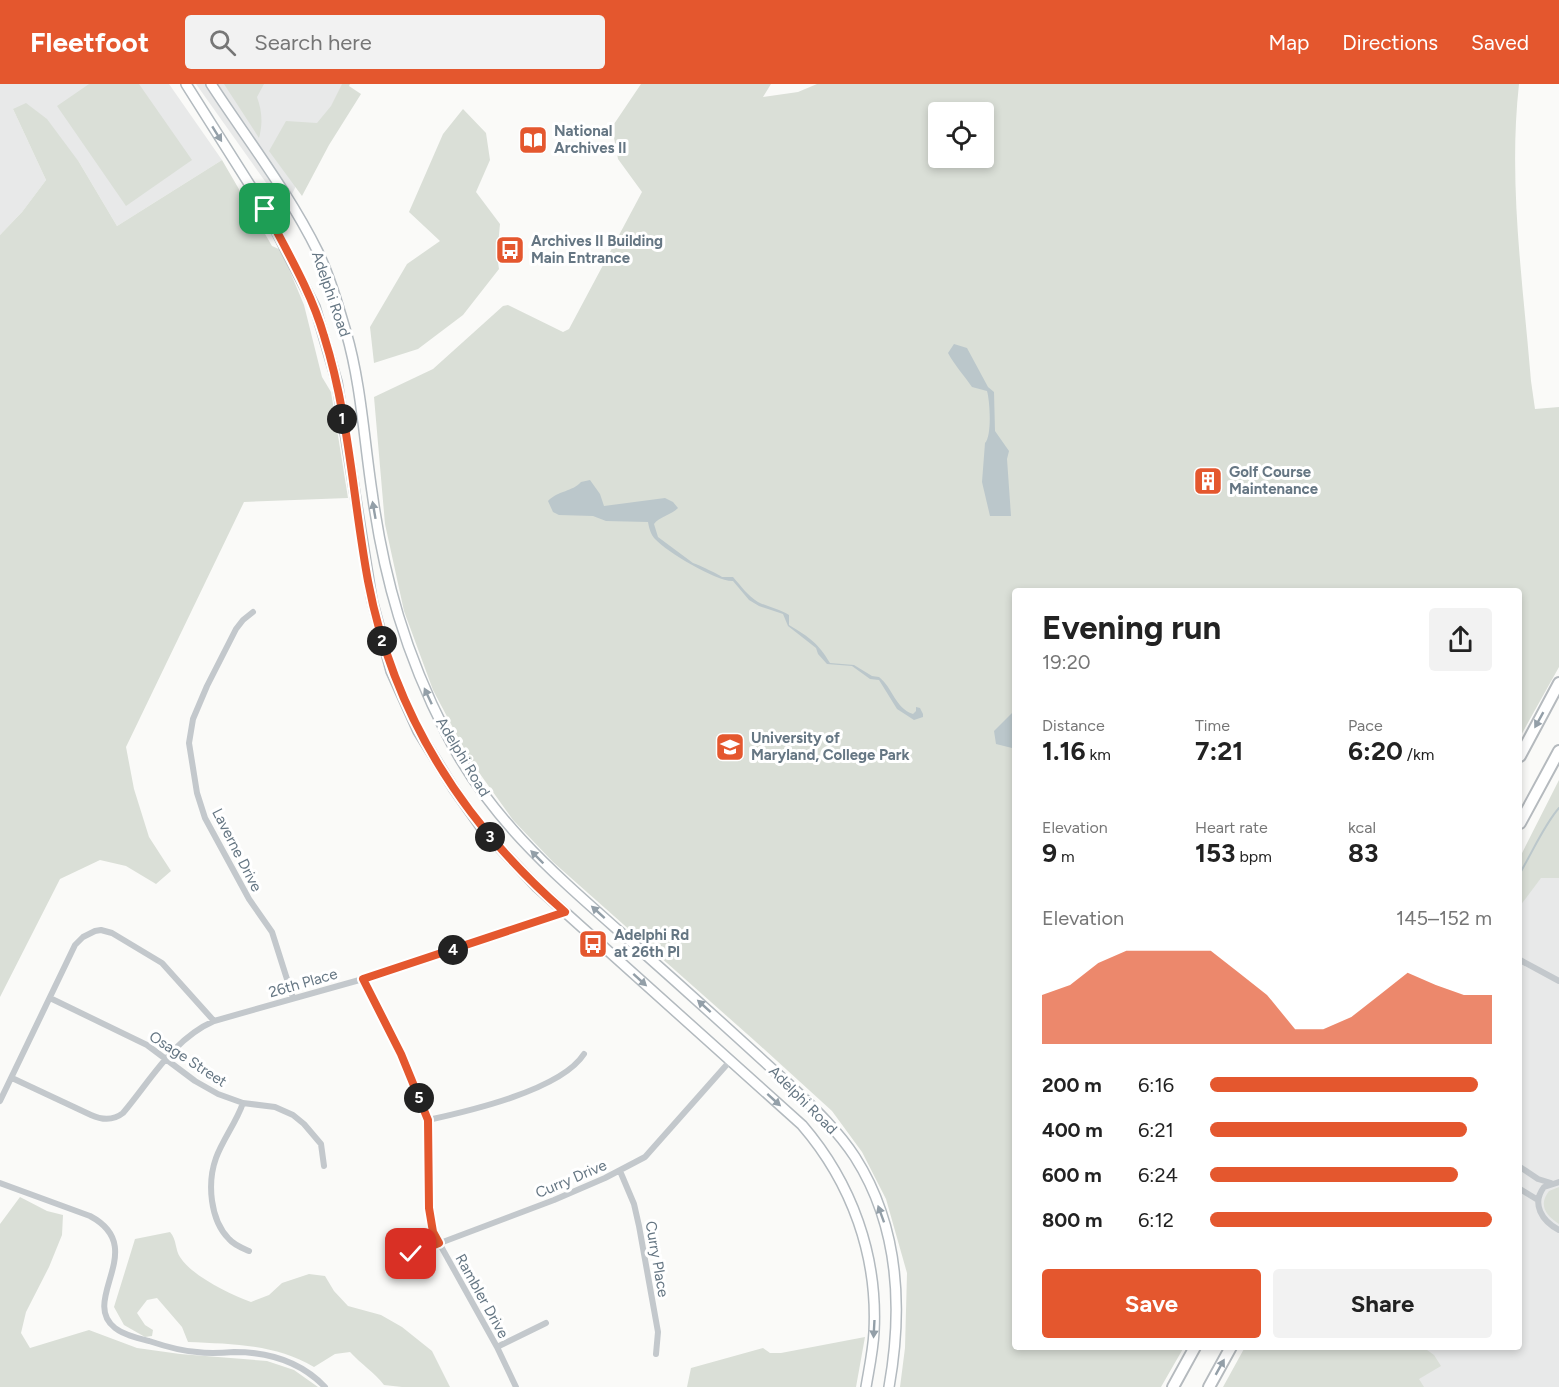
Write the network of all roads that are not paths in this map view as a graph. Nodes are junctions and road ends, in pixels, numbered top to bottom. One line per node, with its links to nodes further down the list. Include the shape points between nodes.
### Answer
1 (186, 84): 8 (main road, Adelphi Road, one-way to 8, via 265,209 315,308 337,382 372,600 391,671 408,710 443,772 483,830)
2 (211, 84): 41 (main road, Adelphi Road, one-way to 2, via 897,1321 893,1259 887,1231 856,1158 794,1089 536,856 488,800 447,735 415,668 391,592 351,353 326,270 292,207)
3 (253, 612): 13 (street, Laverne Drive, via 236,629 207,686 193,719 189,742 197,793 206,818 249,899 272,932)
4 (1559, 683): 5 (main road, one-way to 5)
5 (1522, 752)
6 (1559, 752): 7 (main road)
7 (1522, 820)
8 (565, 912): 10 (street, 26th Place); 17 (main road, Adelphi Road, one-way to 17)
9 (1522, 961): 11 (street)
10 (363, 979): 13 (street, 26th Place); 21 (street, Rambler Drive, via 401,1054)
11 (1559, 981)
12 (50, 998): 14 (street, via 79,940 101,930 162,963); 16 (street, Osage Street); 18 (street)
13 (294, 998): 14 (street, 26th Place)
14 (214, 1021): 16 (street, 26th Place, via 191,1034)
15 (584, 1054): 21 (street, via 579,1063 556,1079 504,1100)
16 (167, 1058): 18 (street, 26th Place, via 119,1116 104,1119); 20 (street, Osage Street, via 208,1089)
17 (730, 1061): 24 (street, Curry Drive, via 645,1157); 40 (main road, Adelphi Road, one-way to 40, via 802,1125 826,1155 854,1209 873,1287 874,1335)
18 (12, 1078): 19 (street)
19 (0, 1101)
20 (243, 1103): 22 (street, Osage Street, via 275,1107 293,1115 321,1144); 31 (street, via 216,1158 211,1193 223,1233)
21 (428, 1120): 30 (street, Rambler Drive, via 429,1208)
22 (324, 1166)
23 (1522, 1168): 25 (street, via 1538,1179)
24 (620, 1171): 30 (street, Curry Drive); 37 (street, Curry Place, via 639,1226 658,1332)
25 (1556, 1182): 28 (street, via 1544,1187)
26 (0, 1183): 38 (street, via 99,1220 110,1232 116,1243 116,1257 105,1309 108,1321 121,1331 181,1350 268,1356 304,1369)
27 (1522, 1190): 28 (street)
28 (1538, 1200): 29 (street, via 1544,1218)
29 (1559, 1230)
30 (439, 1243): 32 (street, Curry Drive, via 398,1261); 34 (street, Rambler Drive)
31 (249, 1251)
32 (391, 1272)
33 (546, 1323): 34 (street)
34 (497, 1347): 39 (street, Rambler Drive)
35 (1193, 1350): 42 (main road)
36 (1229, 1350): 43 (main road, one-way to 36)
37 (656, 1354)
38 (325, 1387)
39 (516, 1387)
40 (866, 1387)
41 (889, 1387)
42 (1173, 1387)
43 (1209, 1387)

